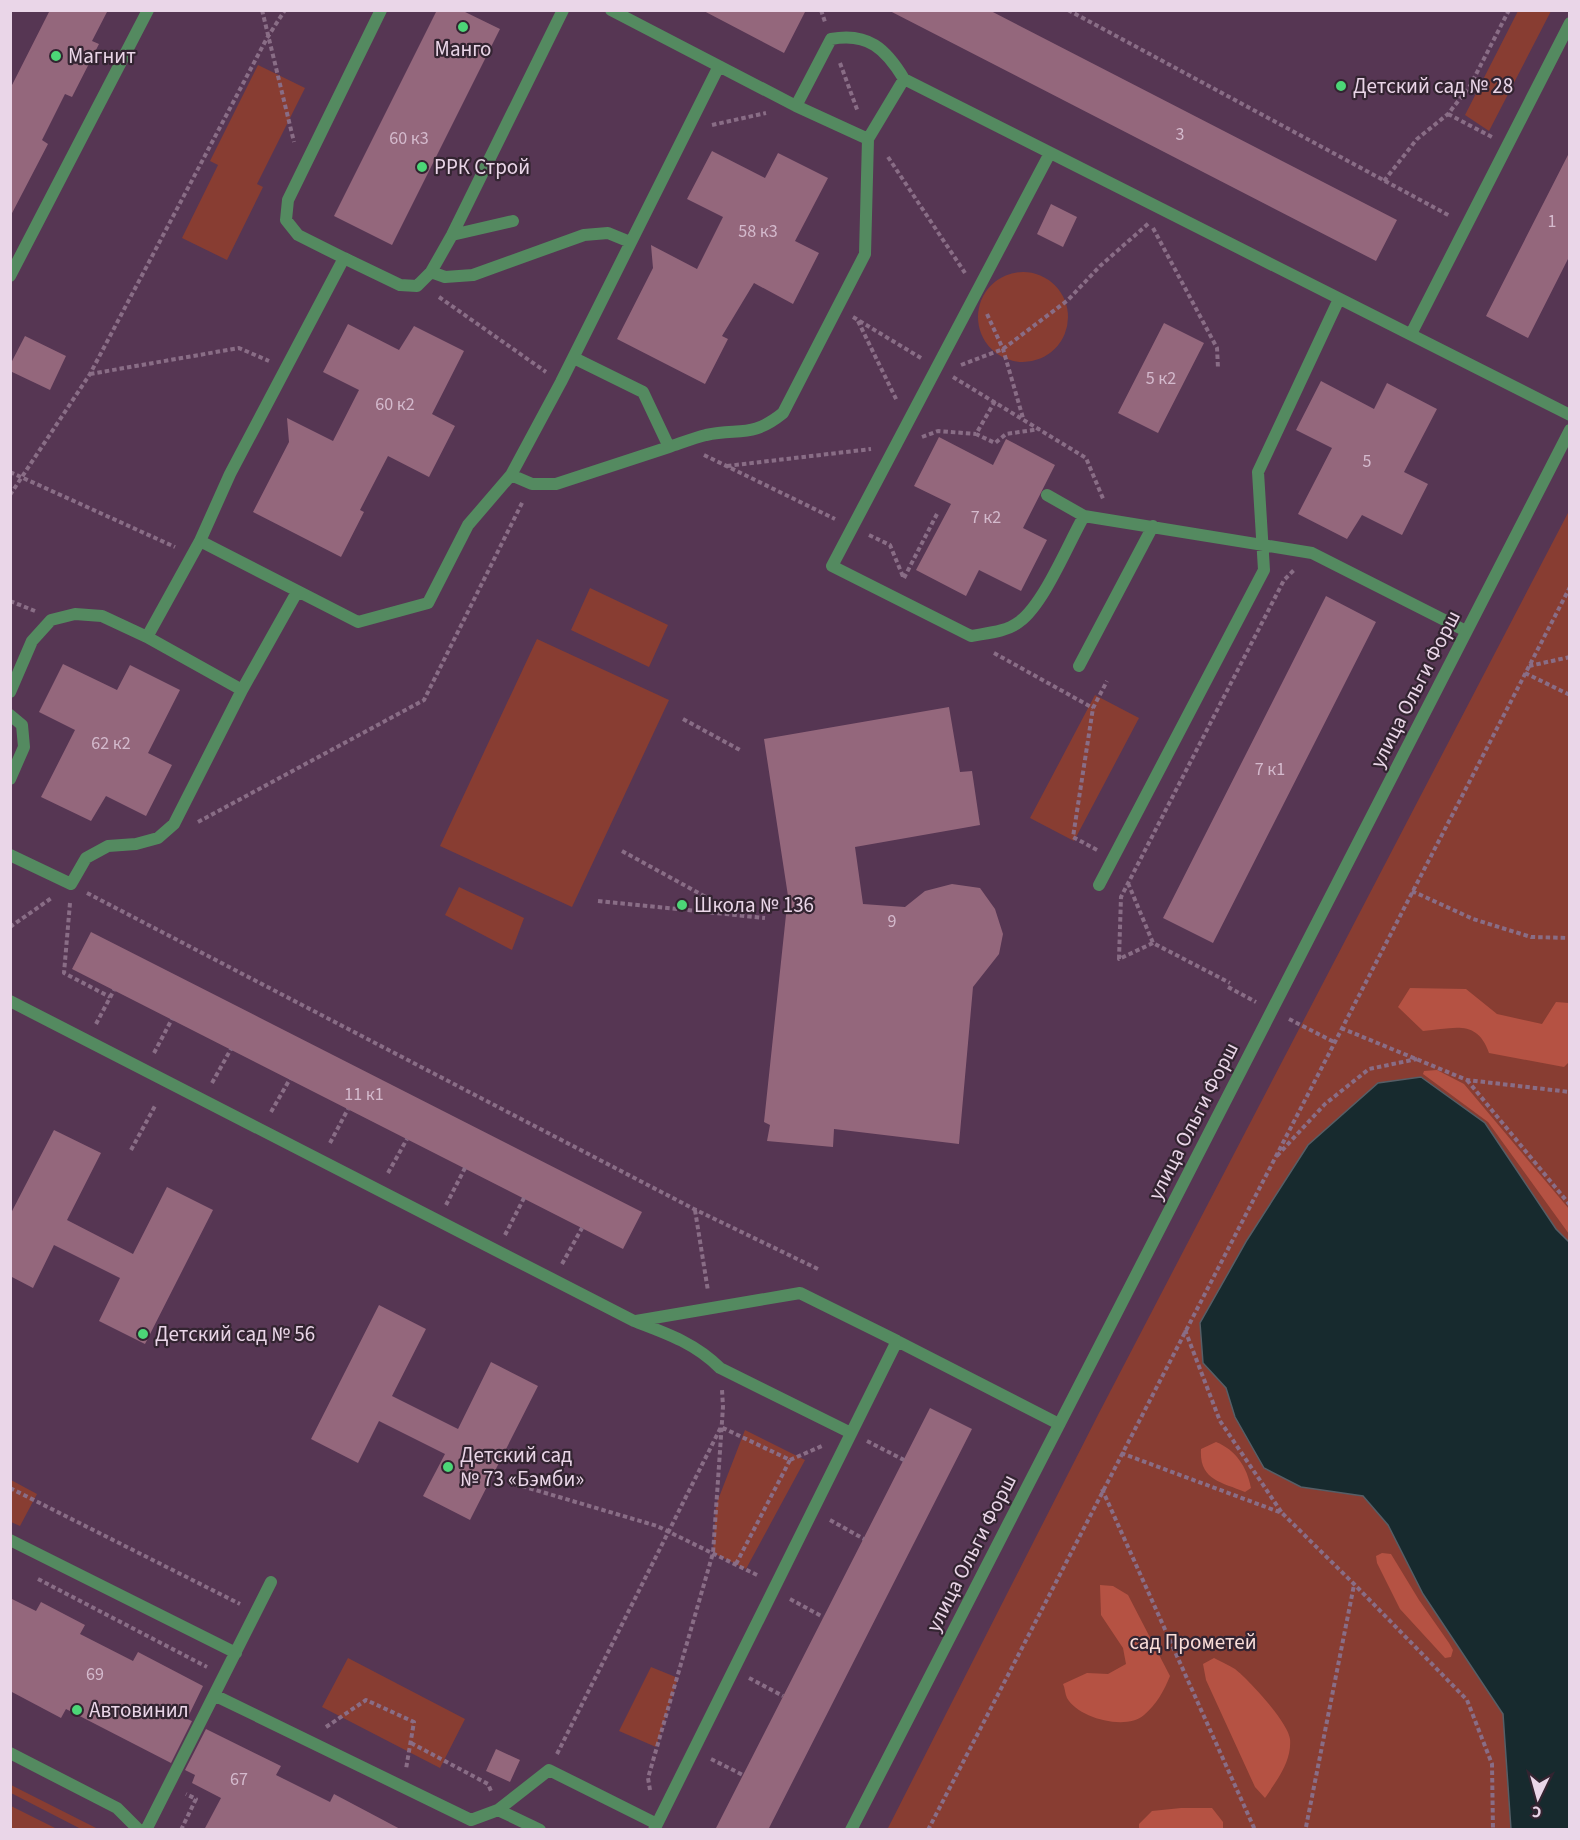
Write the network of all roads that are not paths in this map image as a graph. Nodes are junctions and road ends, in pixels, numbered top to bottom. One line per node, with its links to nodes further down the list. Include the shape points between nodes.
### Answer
1 (147, 10): 16 (street)
2 (381, 10): 14 (street, via 288,200 286,220 298,235)
3 (563, 10): 12 (street)
4 (611, 10): 6 (street)
5 (1569, 23): 18 (street)
6 (719, 66): 8 (street); 13 (street)
7 (904, 80): 8 (street, via 877,45 849,36 831,39); 9 (street); 10 (street)
8 (796, 106): 9 (street)
9 (868, 139): 22 (street, via 865,254 783,413 766,427 708,435)
10 (1050, 153): 17 (street); 25 (street, via 940,370 832,566 971,636 996,632 1018,623 1034,608)
11 (513, 221): 12 (street)
12 (452, 235): 15 (street)
13 (630, 242): 15 (street, via 609,233 584,235 473,275 445,277); 19 (street)
14 (344, 258): 15 (street, via 400,285 417,286); 27 (street, via 230,474)
15 (431, 272)
16 (10, 276)
17 (1340, 299): 18 (street); 28 (street, via 1258,472)
18 (1411, 334): 20 (street)
19 (574, 358): 22 (street, via 643,392); 23 (street)
20 (1569, 415)
21 (1569, 430): 30 (street, улица Ольги Форш)
22 (675, 445): 23 (street, via 556,484 532,484)
23 (511, 475): 29 (street, via 468,525 428,603 358,622)
24 (1047, 495): 25 (street)
25 (1084, 516): 26 (street)
26 (1153, 526): 28 (street); 32 (street)
27 (200, 541): 29 (street); 31 (street)
28 (1262, 543): 30 (street, via 1312,553); 38 (street, via 1264,570)
29 (297, 592): 33 (street)
30 (1466, 632): 42 (street, улица Ольги Форш)
31 (147, 637): 33 (street); 34 (street, via 102,616 75,614 51,620 32,641)
32 (1078, 666)
33 (243, 690): 37 (street, via 174,824 158,838 108,846 86,858 71,884)
34 (10, 692)
35 (10, 715): 36 (street, via 22,725 24,747)
36 (10, 779)
37 (10, 855)
38 (1099, 885)
39 (10, 1001): 40 (street)
40 (634, 1321): 41 (street, via 800,1293); 43 (street, via 675,1336 705,1352 720,1368)
41 (897, 1341): 42 (street); 43 (street)
42 (1059, 1424): 54 (street, улица Ольги Форш)
43 (851, 1433): 50 (street)
44 (10, 1540): 46 (street)
45 (271, 1582): 46 (street)
46 (236, 1653): 47 (street)
47 (216, 1696): 49 (street, via 471,1820); 52 (street)
48 (10, 1753): 51 (street, via 117,1808)
49 (498, 1810): 50 (street, via 549,1770); 53 (street)
50 (655, 1827)
51 (139, 1830)
52 (146, 1830)
53 (540, 1830)
54 (851, 1830)

